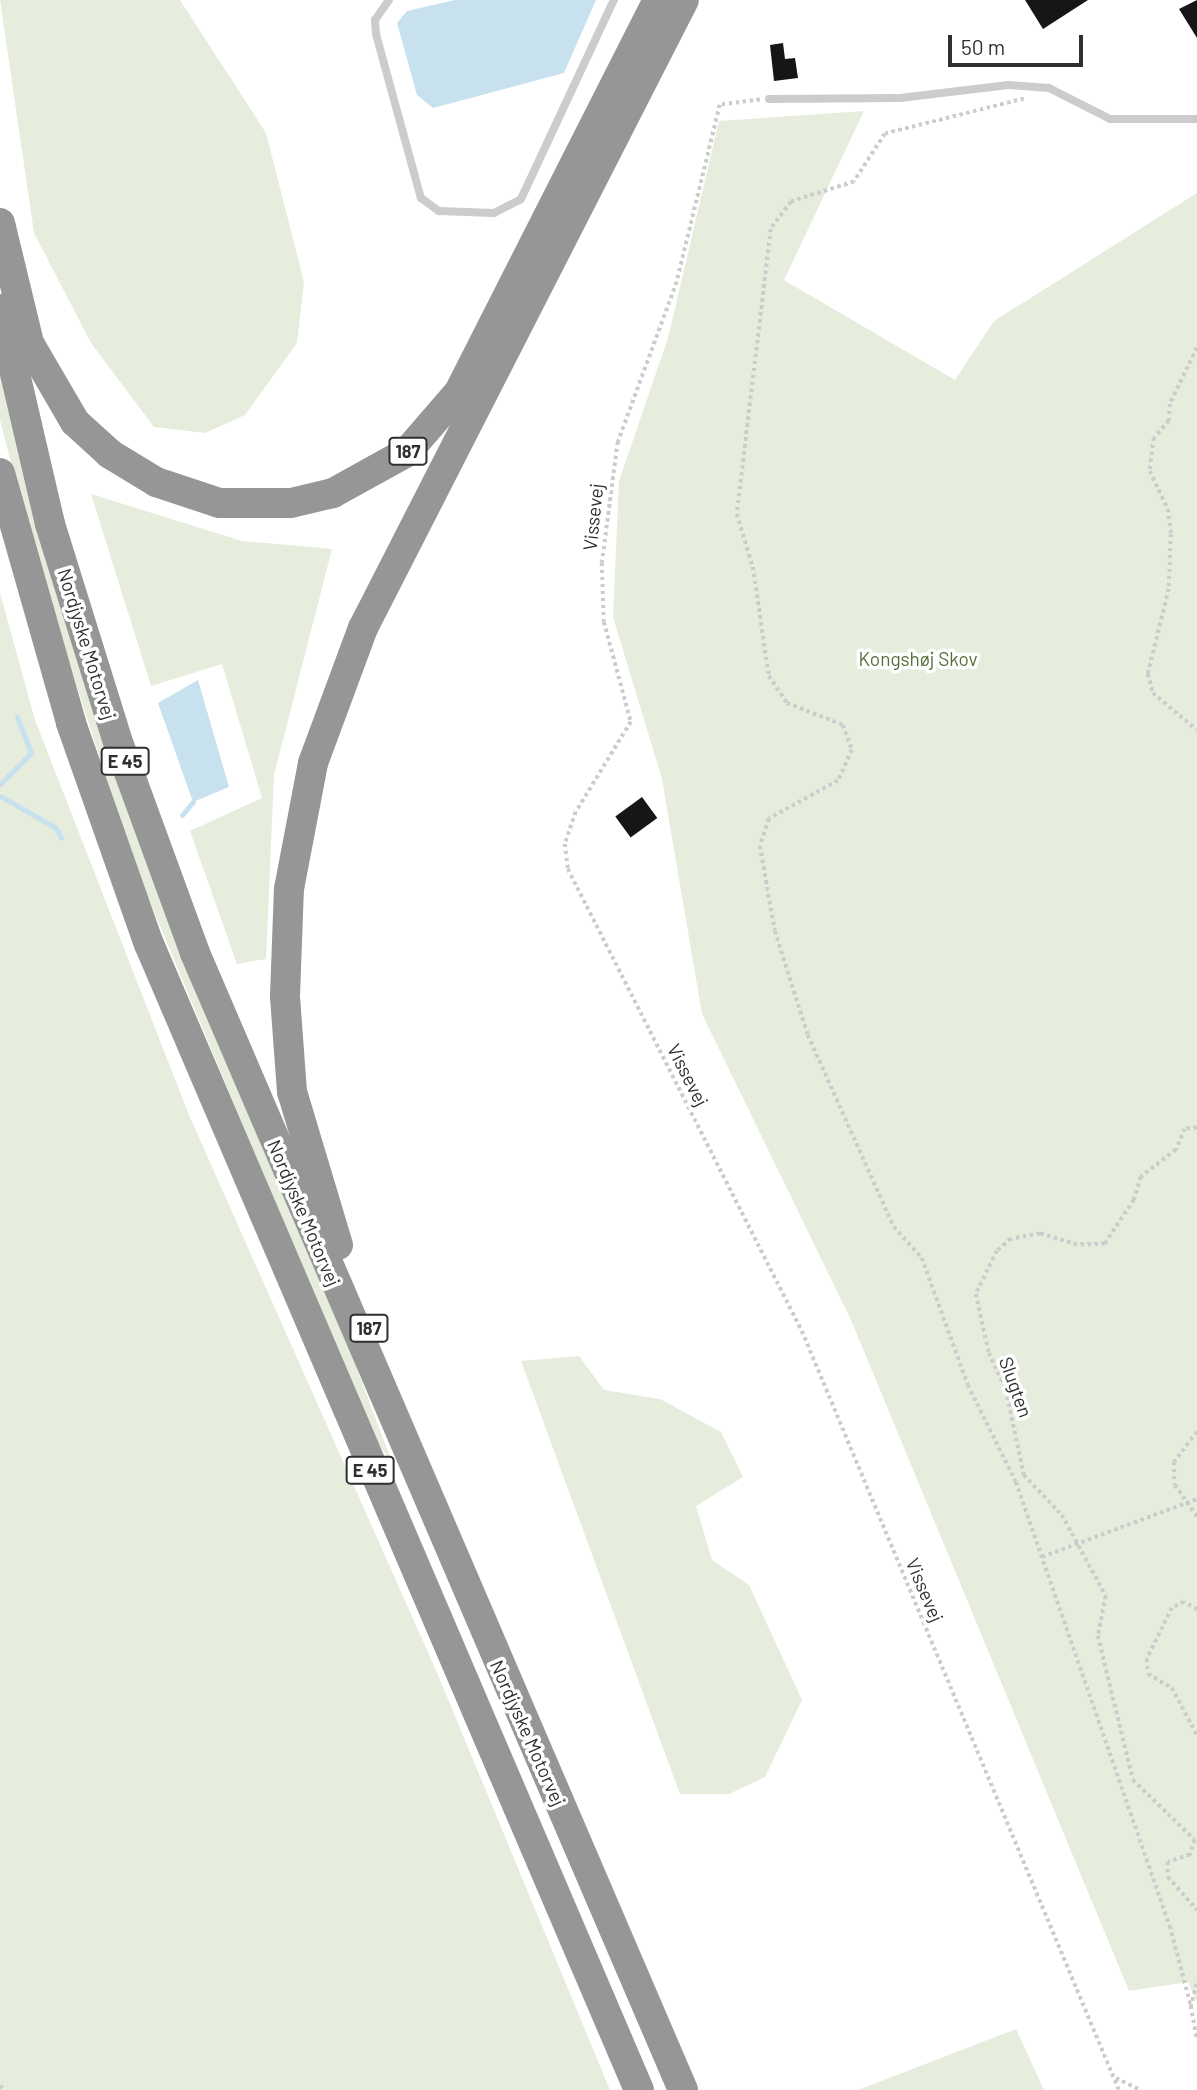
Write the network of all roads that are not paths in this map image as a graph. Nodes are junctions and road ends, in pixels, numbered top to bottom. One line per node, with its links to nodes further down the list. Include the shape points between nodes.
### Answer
1 (389, 0): 2 (lane, via 375,20 376,34 421,198 439,211 494,213 521,199)
2 (614, 0)
3 (658, 0): 7 (highway, 187, via 459,392 407,452 333,493 291,503 219,503 156,482 110,454 67,411 29,343)
4 (684, 0): 12 (highway, 187, via 363,628 313,763 289,889 285,996 302,1135)
5 (769, 99): 6 (lane, via 900,98 1008,85 1049,88 1110,120)
6 (1197, 119)
7 (0, 223)
8 (0, 309): 12 (highway, Nordjyske Motorvej / E 45, via 50,524 152,836 259,1108)
9 (0, 473): 11 (highway, Nordjyske Motorvej / E 45)
10 (0, 532): 11 (highway, via 21,609)
11 (112, 845): 13 (highway, Nordjyske Motorvej / E 45, via 250,1190)
12 (453, 1561): 14 (highway, Nordjyske Motorvej / E 45)
13 (639, 2090)
14 (683, 2090)

